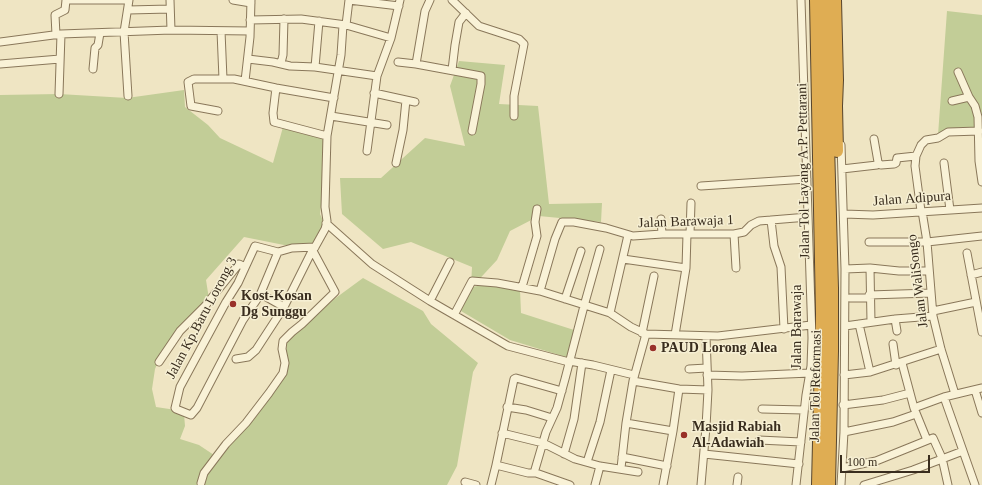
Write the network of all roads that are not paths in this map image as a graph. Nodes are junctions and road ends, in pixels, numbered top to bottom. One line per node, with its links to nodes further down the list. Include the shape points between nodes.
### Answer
1 (66, 0): 2 (street); 28 (street, via 65,10 55,15)
2 (129, 0): 17 (street)
3 (170, 0): 16 (street)
4 (233, 0): 13 (street)
5 (349, 0): 14 (street); 22 (street)
6 (430, 0): 36 (street, via 425,11)
7 (452, 0): 18 (street)
8 (801, 0): 70 (street, Jalan Barawaja)
9 (808, 0): 97 (highway, via 811,131)
10 (816, 0): 97 (highway, Jalan Tol Layang A.P. Pettarani)
11 (824, 0): 108 (highway, Jalan Tol Layang A.P. Pettarani)
12 (835, 0): 44 (highway)
13 (251, 1): 20 (street)
14 (382, 2): 15 (street)
15 (400, 3): 29 (street)
16 (170, 9): 17 (street); 23 (street)
17 (128, 10): 26 (street)
18 (466, 13): 39 (street, via 459,22); 57 (street, via 479,26 520,39 524,44 514,96)
19 (284, 18): 20 (street); 21 (street); 34 (street)
20 (250, 20): 25 (street)
21 (319, 21): 22 (street); 37 (street)
22 (345, 25): 29 (street); 40 (street)
23 (171, 30): 24 (street); 26 (street)
24 (221, 31): 25 (street); 43 (street)
25 (250, 31): 32 (street)
26 (124, 32): 27 (street); 49 (street)
27 (100, 33): 28 (street); 38 (street, via 95,48)
28 (58, 35): 30 (street); 31 (street)
29 (391, 38): 42 (street)
30 (0, 42)
31 (60, 59): 35 (street); 48 (street)
32 (248, 59): 34 (street); 45 (street)
33 (398, 62): 36 (street)
34 (281, 63): 37 (street)
35 (0, 64)
36 (416, 64): 39 (street)
37 (315, 67): 40 (street)
38 (94, 68)
39 (452, 70): 60 (street, via 481,76)
40 (338, 71): 42 (street); 51 (street)
41 (958, 72): 50 (street)
42 (377, 76): 47 (street)
43 (223, 79): 45 (street); 55 (street, via 194,79 188,82 191,106)
44 (837, 80): 69 (street); 136 (highway, via 837,284)
45 (245, 81): 46 (street)
46 (276, 88): 51 (street); 62 (street, via 273,121)
47 (374, 93): 52 (street); 58 (street)
48 (59, 94)
49 (128, 96)
50 (969, 97): 53 (street); 61 (street, via 977,111)
51 (334, 98): 56 (street)
52 (406, 100): 54 (street); 66 (street)
53 (952, 101)
54 (415, 102)
55 (218, 110)
56 (331, 116): 58 (street); 62 (street)
57 (514, 116)
58 (372, 123): 59 (street); 64 (street)
59 (388, 125)
60 (472, 131)
61 (979, 131): 65 (street, via 948,132 938,138 926,140); 71 (street)
62 (327, 136): 82 (street)
63 (874, 139): 67 (street)
64 (367, 151)
65 (916, 156): 67 (street, via 897,158 894,164 881,166); 77 (street, Jalan WaliSongo, via 915,166)
66 (396, 163)
67 (878, 163): 69 (street, via 874,166)
68 (944, 163): 76 (street)
69 (842, 169): 78 (street)
70 (807, 179): 72 (street); 79 (street, Jalan Barawaja)
71 (982, 181)
72 (701, 186)
73 (691, 203): 84 (street)
74 (982, 208): 76 (street, Jalan Adipura)
75 (537, 209): 107 (street, via 537,236)
76 (950, 210): 77 (street, Jalan Adipura)
77 (922, 211): 78 (street, Jalan Adipura, via 873,215); 89 (street, Jalan WaliSongo)
78 (844, 214): 102 (street)
79 (808, 217): 81 (street, Jalan Barawaja 1); 125 (street, Jalan Barawaja)
80 (661, 218): 83 (street)
81 (771, 220): 85 (street, Jalan Barawaja 1, via 756,222 744,232); 127 (street, via 774,246 781,267)
82 (326, 223): 90 (street); 115 (street, via 372,264)
83 (662, 234): 84 (street, Jalan Barawaja 1); 86 (street, Jalan Barawaja 1)
84 (689, 234): 85 (street, Jalan Barawaja 1); 99 (street)
85 (734, 234): 100 (street)
86 (628, 235): 95 (street); 109 (street, Jalan Barawaja 1, via 606,228 562,221)
87 (982, 236): 89 (street)
88 (870, 242): 89 (street)
89 (927, 242): 103 (street, Jalan WaliSongo)
90 (315, 246): 93 (street); 118 (street); 186 (street, via 335,292 283,341 283,373 204,473)
91 (600, 249): 117 (street)
92 (581, 251): 114 (street)
93 (278, 252): 98 (street, Jalan Kp.Baru Lorong 3, via 255,246); 111 (street)
94 (967, 253): 105 (street)
95 (623, 259): 99 (street); 119 (street)
96 (450, 262): 115 (street)
97 (821, 266): 133 (highway, Jalan Tol Layang A.P. Pettarani)
98 (245, 267): 111 (street, Jalan Kp.Baru Lorong 3, via 178,392 176,409 192,414); 138 (street, via 238,265 205,306 180,331)
99 (686, 268): 131 (street)
100 (736, 268)
101 (870, 268): 102 (street); 103 (street); 112 (street)
102 (845, 269): 126 (street)
103 (929, 270): 110 (street, Jalan WaliSongo)
104 (982, 272): 105 (street)
105 (971, 275): 116 (street)
106 (654, 276): 130 (street)
107 (522, 287): 109 (street); 121 (street, via 472,281)
108 (832, 288): 136 (highway, Jalan Tol Reformasi)
109 (540, 291): 114 (street)
110 (931, 293): 112 (street); 120 (street, Jalan WaliSongo)
111 (260, 294): 118 (street)
112 (869, 296): 113 (street); 123 (street)
113 (850, 298)
114 (565, 299): 117 (street)
115 (430, 301): 121 (street)
116 (976, 302): 120 (street); 129 (street)
117 (584, 306): 119 (street); 139 (street)
118 (284, 307): 137 (street, via 256,350 248,357)
119 (610, 313): 130 (street)
120 (933, 314): 122 (street); 135 (street, Jalan WaliSongo)
121 (454, 315): 139 (street, via 508,346)
122 (895, 319): 123 (street); 128 (street)
123 (871, 322): 124 (street)
124 (859, 324): 126 (street); 145 (street)
125 (811, 325): 127 (street); 146 (street, Jalan Barawaja)
126 (844, 326): 147 (street)
127 (784, 329): 132 (street)
128 (897, 331)
129 (982, 332)
130 (644, 333): 131 (street); 148 (street)
131 (675, 334): 132 (street)
132 (706, 336): 144 (street)
133 (822, 341): 195 (highway, Jalan Tol Reformasi)
134 (893, 344): 141 (street)
135 (941, 349): 141 (street); 154 (street, Jalan WaliSongo)
136 (832, 351): 196 (highway, Jalan Tol Reformasi)
137 (236, 359)
138 (160, 362)
139 (569, 362): 140 (street); 152 (street)
140 (582, 363): 143 (street); 172 (street, via 574,419)
141 (899, 364): 145 (street); 153 (street)
142 (689, 369): 144 (street)
143 (611, 370): 148 (street); 176 (street, via 600,422)
144 (707, 372): 146 (street, via 742,376); 151 (street)
145 (870, 372): 147 (street)
146 (810, 373): 159 (street, Jalan Barawaja)
147 (844, 375): 156 (street)
148 (633, 378): 149 (street); 163 (street)
149 (679, 389): 151 (street); 164 (street)
150 (979, 389): 154 (street); 161 (street)
151 (708, 390): 173 (street)
152 (562, 391): 157 (street, via 515,378); 162 (street)
153 (910, 393): 156 (street, via 883,400); 160 (street)
154 (955, 394): 155 (street)
155 (944, 397): 160 (street); 171 (street)
156 (843, 405): 165 (street)
157 (507, 407): 162 (street); 166 (street)
158 (762, 409): 159 (street)
159 (804, 410): 169 (street, Jalan Barawaja)
160 (915, 411): 165 (street, via 893,422); 168 (street)
161 (982, 413)
162 (552, 418): 170 (street)
163 (626, 423): 164 (street); 174 (street)
164 (673, 431): 180 (street)
165 (844, 432): 182 (street)
166 (502, 433): 170 (street); 178 (street)
167 (759, 440): 169 (street)
168 (927, 440): 175 (street, via 933,438); 182 (street, via 876,461)
169 (801, 442): 177 (street, Jalan Barawaja)
170 (543, 443): 172 (street); 184 (street)
171 (963, 451): 175 (street); 200 (street)
172 (564, 454): 176 (street)
173 (704, 454): 177 (street); 193 (street)
174 (622, 457): 180 (street); 181 (street)
175 (942, 458): 198 (street); 199 (street)
176 (587, 462): 179 (street)
177 (799, 464): 194 (street, Jalan Barawaja)
178 (496, 465): 184 (street); 189 (street)
179 (600, 466): 181 (street); 191 (street)
180 (667, 466): 192 (street)
181 (621, 468): 183 (street)
182 (842, 468): 197 (street)
183 (638, 472)
184 (534, 473): 187 (street)
185 (465, 482): 188 (street)
186 (201, 483)
187 (562, 484): 190 (street)
188 (476, 485)
189 (491, 485)
190 (570, 485)
191 (595, 485)
192 (663, 485)
193 (700, 485)
194 (796, 485)
195 (818, 485)
196 (829, 485)
197 (841, 485)
198 (864, 485)
199 (948, 485)
200 (975, 485)

